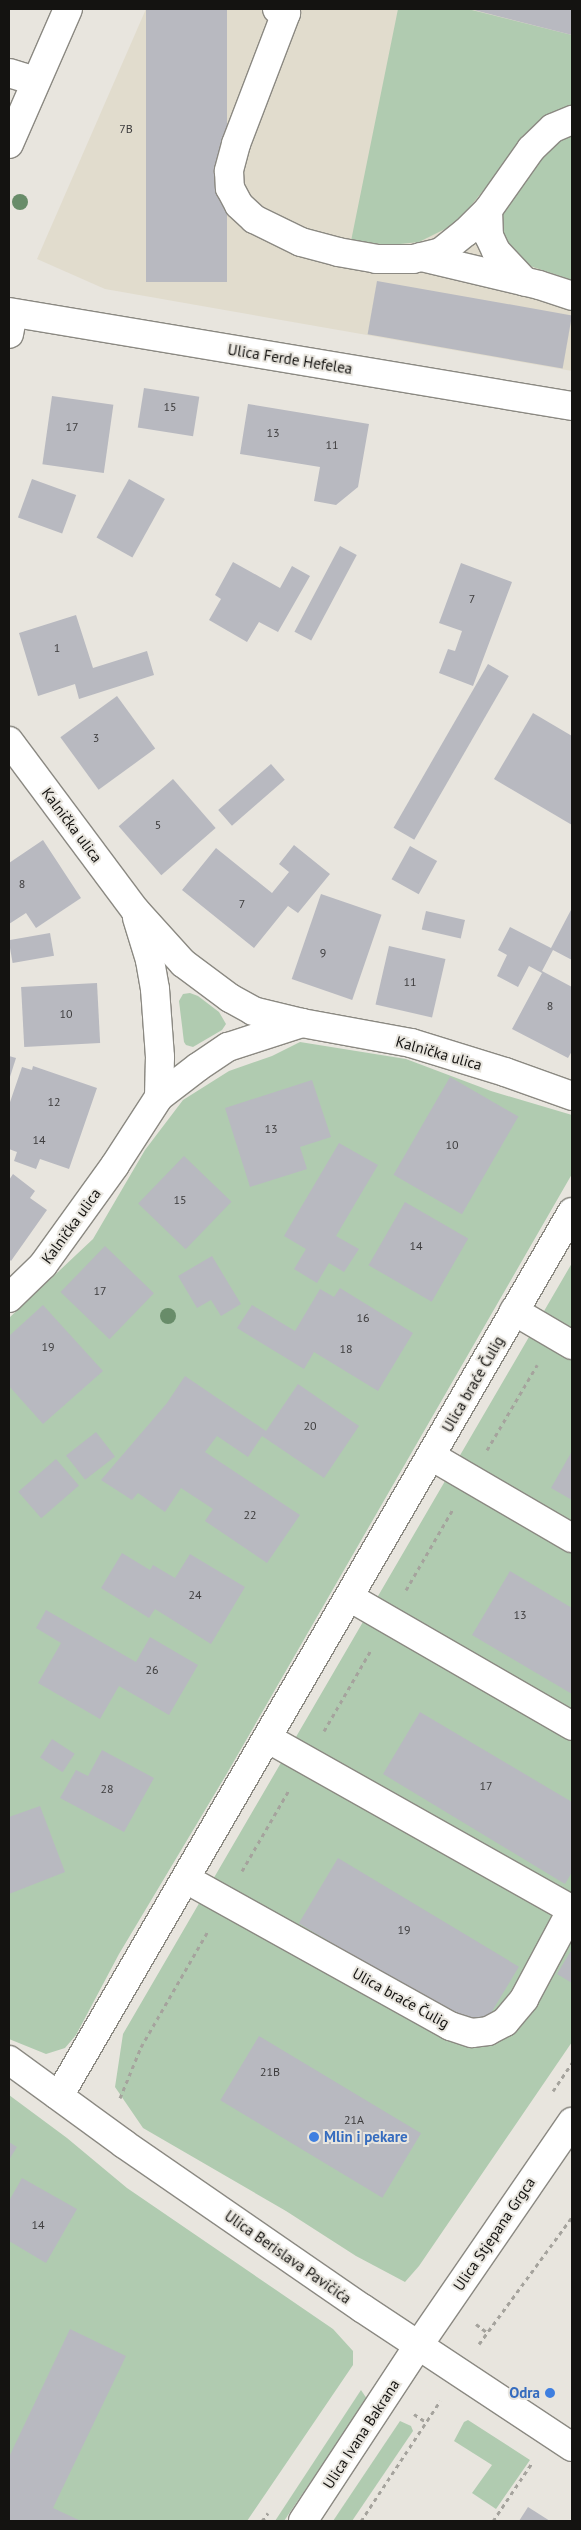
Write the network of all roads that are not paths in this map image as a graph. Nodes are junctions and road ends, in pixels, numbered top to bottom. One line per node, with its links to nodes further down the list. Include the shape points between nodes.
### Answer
1 (68, 9): 4 (street)
2 (276, 9): 8 (street, via 286,13 249,106 229,171 230,188 238,204 254,219 279,233 329,250 376,259)
3 (9, 73): 4 (street)
4 (36, 81): 6 (street)
5 (572, 119): 7 (street, via 553,128 531,149)
6 (9, 144)
7 (488, 210): 8 (street, via 441,252); 9 (street, via 489,236 496,251)
8 (421, 257): 9 (street)
9 (525, 282): 10 (street)
10 (572, 296)
11 (10, 320): 12 (street, Ulica Ferde Hefelea)
12 (572, 406)
13 (9, 741): 14 (street, Kalnička ulica)
14 (135, 910): 15 (street, Kalnička ulica, via 183,963 211,986 253,1011); 17 (street, Kalnička ulica, via 155,990)
15 (302, 1023): 16 (street, Kalnička ulica, via 411,1043); 17 (street, Kalnička ulica, via 228,1047)
16 (572, 1096)
17 (160, 1097): 19 (street, Kalnička ulica, via 44,1265)
18 (572, 1212): 20 (street, Ulica braće Čulig)
19 (9, 1298)
20 (514, 1311): 21 (street); 22 (street, Ulica braće Čulig)
21 (563, 1340)
22 (431, 1456): 23 (street); 24 (street, Ulica braće Čulig)
23 (572, 1538)
24 (349, 1597): 25 (street); 26 (street, Ulica braće Čulig)
25 (572, 1726)
26 (267, 1738): 27 (street, Ulica braće Čulig); 28 (street, Ulica braće Čulig)
27 (186, 1879): 28 (street, Ulica braće Čulig, via 450,2026 472,2033 488,2031 505,2022 524,1999); 30 (street, Ulica braće Čulig)
28 (572, 1909)
29 (9, 2060): 30 (street, Ulica Berislava Pavičića)
30 (59, 2096): 32 (street, Ulica Berislava Pavičića)
31 (572, 2122): 32 (street, Ulica Stjepana Grgca)
32 (418, 2346): 33 (street, Ulica Berislava Pavičića); 34 (street, Ulica Ivana Bakrana)
33 (572, 2447)
34 (303, 2521)

